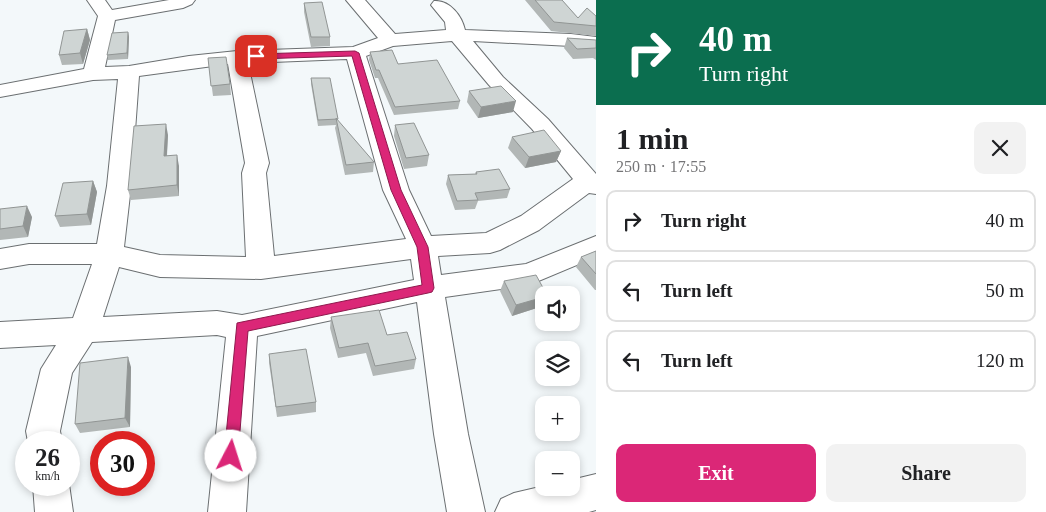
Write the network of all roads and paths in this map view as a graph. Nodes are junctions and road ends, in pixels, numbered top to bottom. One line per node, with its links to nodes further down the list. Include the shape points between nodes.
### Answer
1 (96, 0): 5 (street)
2 (186, 0): 5 (street)
3 (355, 0): 7 (street)
4 (440, 5): 6 (street, via 454,21)
5 (107, 16): 12 (street)
6 (457, 35): 7 (street); 8 (street); 14 (street)
7 (390, 40): 9 (street)
8 (596, 43)
9 (355, 53): 10 (street); 16 (street, via 396,190)
10 (237, 57): 11 (street); 19 (street, via 257,163 254,173)
11 (129, 72): 12 (street); 17 (street, via 119,186)
12 (93, 74): 13 (street)
13 (0, 91)
14 (592, 184): 16 (street, via 530,223 490,243)
15 (596, 246): 20 (street, via 529,274)
16 (423, 247): 19 (street); 20 (street)
17 (109, 254): 18 (street, via 29,254); 19 (street, via 160,266); 22 (street)
18 (0, 259)
19 (262, 268)
20 (428, 288): 21 (street); 29 (street)
21 (242, 327): 22 (street, via 217,323); 28 (street)
22 (84, 330): 23 (street); 24 (street, via 57,369)
23 (0, 335)
24 (44, 431)
25 (596, 492): 30 (street)
26 (52, 496): 27 (street)
27 (54, 512)
28 (227, 512)
29 (466, 512)
30 (514, 512)

